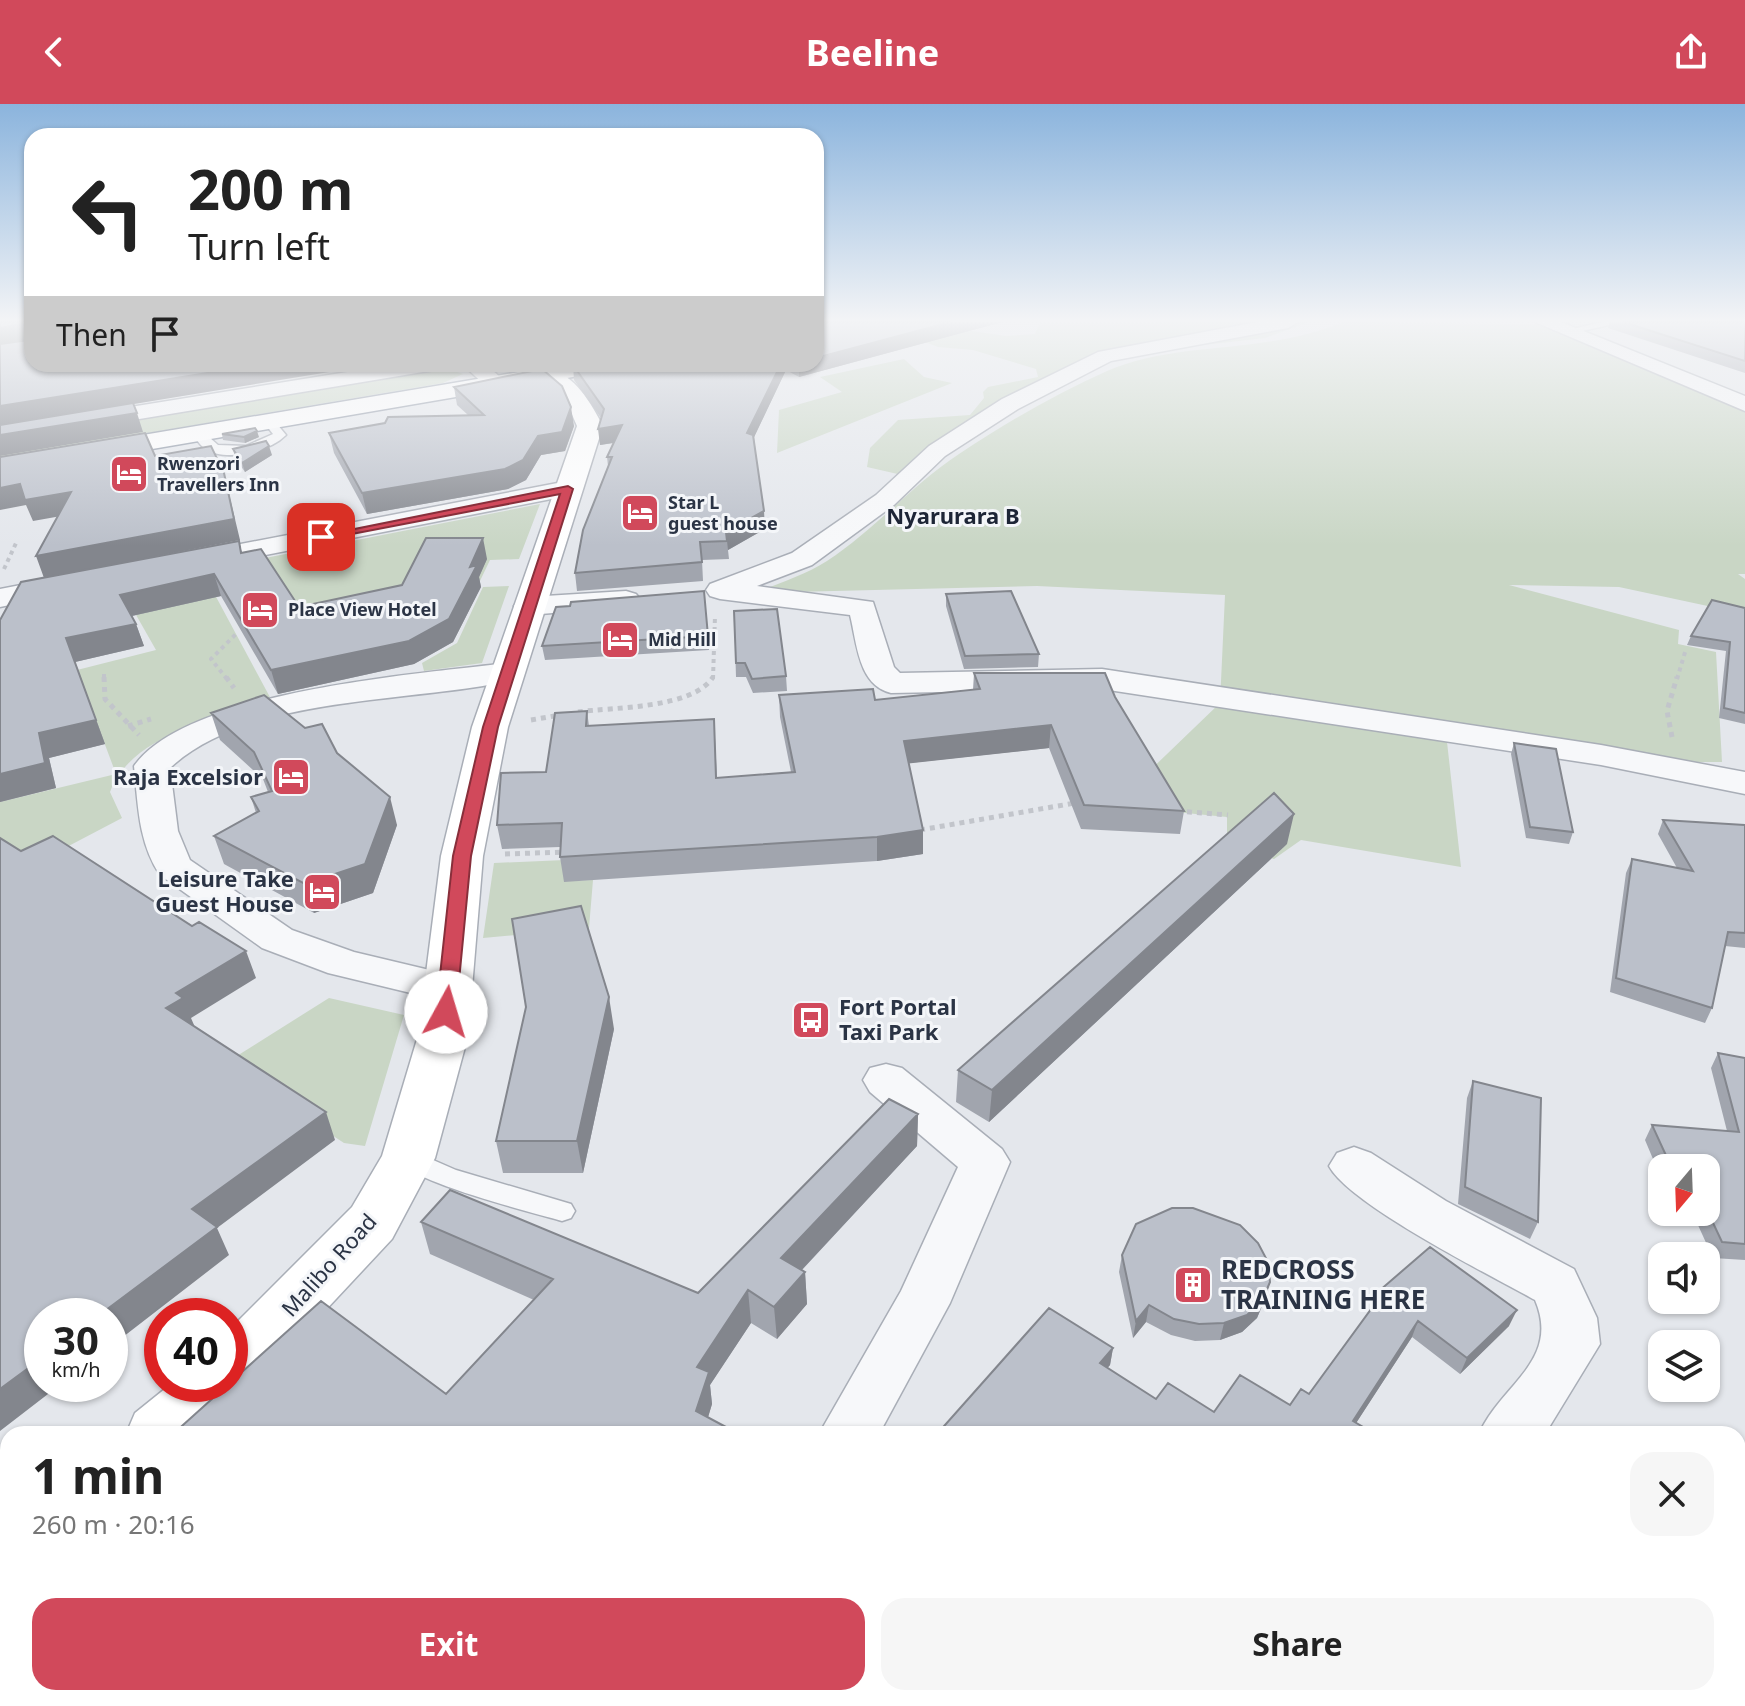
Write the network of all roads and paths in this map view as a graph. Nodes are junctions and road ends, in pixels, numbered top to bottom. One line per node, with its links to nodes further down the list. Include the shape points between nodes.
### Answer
1 (234, 397): 5 (street)
2 (411, 397): 6 (main road)
3 (574, 397): 7 (main road, Malibo Road, via 590,426)
4 (1024, 397): 11 (street, via 937,451 885,500 802,559)
5 (0, 435)
6 (0, 467)
7 (568, 489): 8 (street); 13 (main road, Malibo Road)
8 (170, 566)
9 (94, 580): 10 (street)
10 (0, 598)
11 (708, 598): 19 (path, via 713,680 694,694); 21 (street, via 863,608 879,670 891,683 1102,679)
12 (651, 599): 13 (street)
13 (529, 606): 16 (main road, Malibo Road)
14 (238, 632): 18 (path, via 211,659)
15 (1686, 649): 21 (path, via 1667,711 1672,738 1654,748)
16 (507, 672): 19 (main road, Malibo Road); 20 (street, via 259,713 182,739)
17 (104, 674): 20 (path, via 105,699)
18 (238, 696)
19 (490, 727): 28 (main road, Malibo Road)
20 (162, 753): 29 (street, via 152,766 157,824 174,867 277,939 343,963)
21 (1601, 755): 22 (street)
22 (1745, 783)
23 (1082, 802): 26 (path)
24 (1170, 810): 25 (path)
25 (1228, 815)
26 (909, 833)
27 (573, 852): 28 (path)
28 (462, 856): 29 (main road, Malibo Road)
29 (448, 988): 31 (main road, Malibo Road, via 443,1036)
30 (886, 1080): 37 (street, via 985,1162 923,1303)
31 (408, 1158): 33 (lane, via 448,1177); 34 (main road, Malibo Road, via 372,1223)
32 (1354, 1166): 38 (street, via 1428,1215 1555,1285 1570,1318 1572,1344)
33 (562, 1211)
34 (248, 1351)
35 (196, 1402): 36 (main road)
36 (167, 1426)
37 (853, 1426)
38 (1515, 1426)

